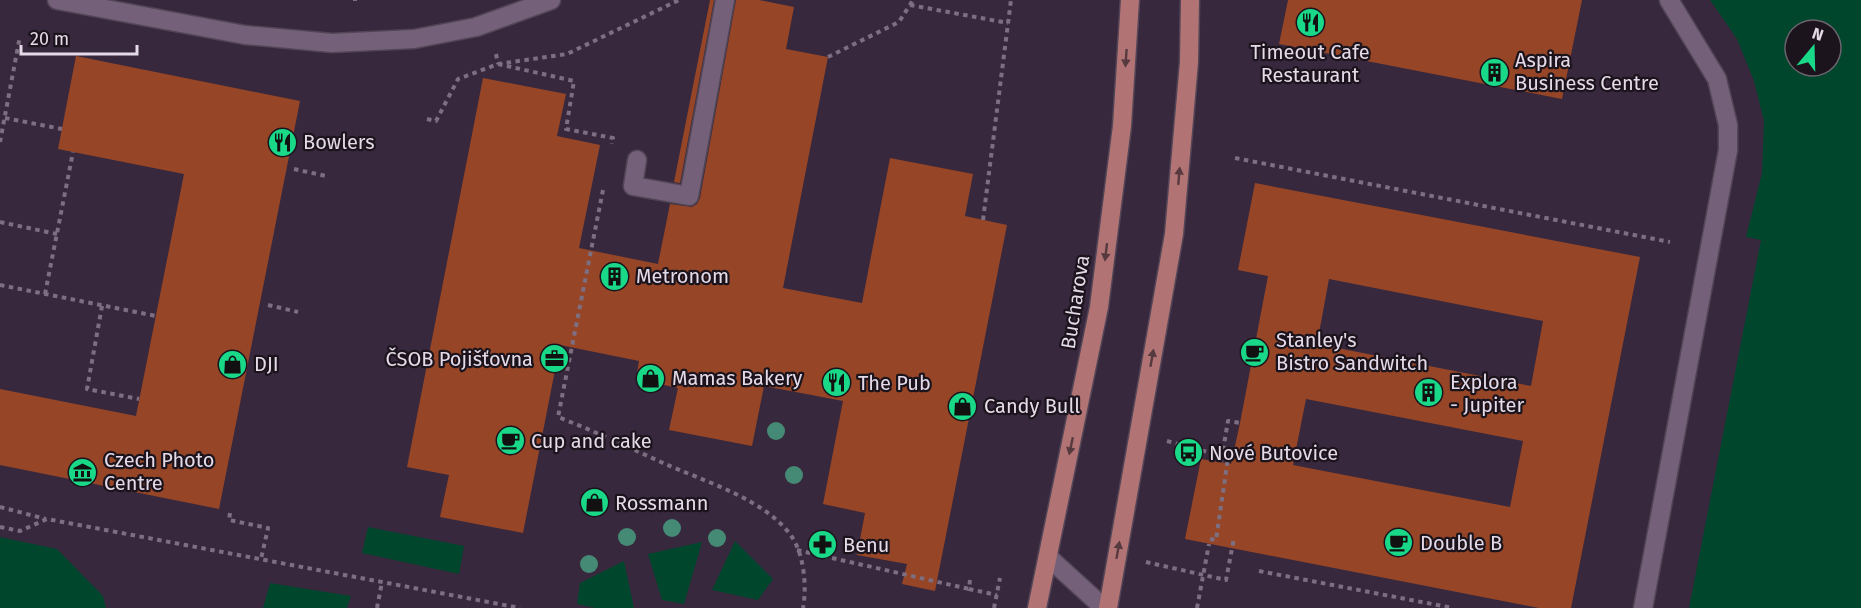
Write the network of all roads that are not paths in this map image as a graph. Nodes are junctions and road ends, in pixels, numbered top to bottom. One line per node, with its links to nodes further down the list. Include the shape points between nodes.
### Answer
1 (57, 0): 2 (street, via 245,35 332,43 414,39 476,27)
2 (550, 0)
3 (725, 0): 7 (street, via 689,196 633,186)
4 (1130, 0): 8 (main road, Bucharova, one-way to 8, via 1122,126 1099,307)
5 (1190, 0): 11 (main road, one-way to 5, via 1174,234 1189,62)
6 (1669, 0): 12 (street, via 1717,79 1728,125 1728,150)
7 (637, 160)
8 (1048, 557): 9 (main road, Bucharova); 10 (street)
9 (1037, 608)
10 (1104, 608)
11 (1108, 608)
12 (1643, 608)

